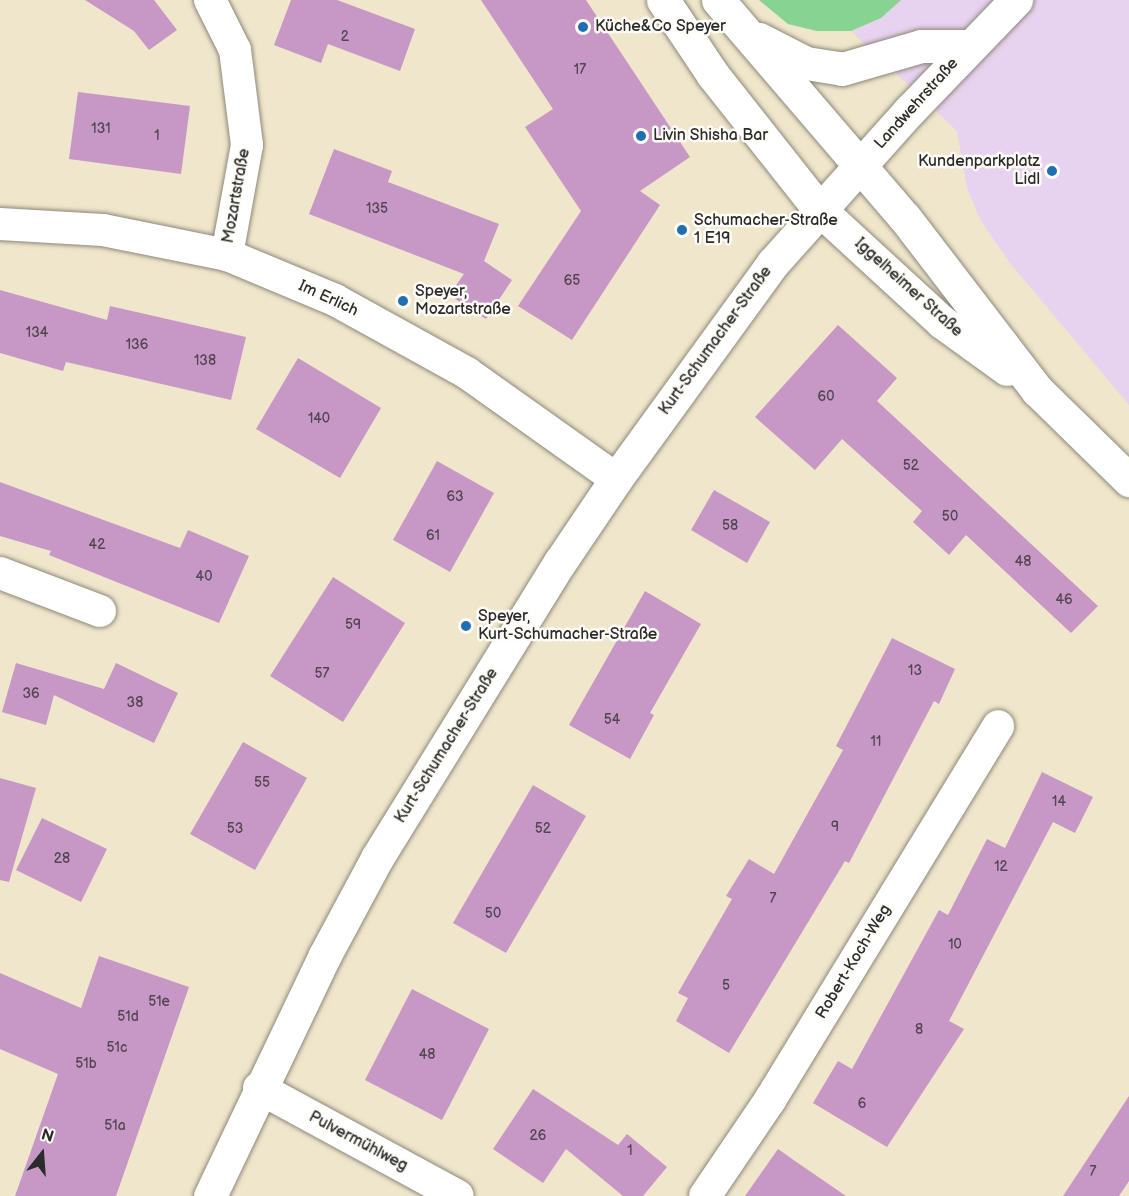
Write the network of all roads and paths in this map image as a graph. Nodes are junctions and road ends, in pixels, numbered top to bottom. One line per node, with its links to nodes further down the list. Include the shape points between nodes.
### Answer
1 (210, 0): 10 (street, Mozartstraße, via 235,50 247,145)
2 (663, 0): 8 (main road, Iggelheimer Straße, via 713,75)
3 (718, 0): 5 (main road, Iggelheimer Straße)
4 (1016, 0): 6 (main road, Landwehrstraße)
5 (743, 30): 6 (main road, via 806,63 842,69 921,46); 7 (main road, Iggelheimer Straße)
6 (969, 46): 7 (main road, Landwehrstraße)
7 (861, 165): 8 (main road, Landwehrstraße); 11 (main road, Iggelheimer Straße)
8 (819, 209): 11 (main road, Iggelheimer Straße, via 942,322); 12 (main road, Kurt-Schumacher-Straße, via 772,263)
9 (0, 224): 10 (street, Im Erlich, via 104,230)
10 (227, 255): 12 (street, Im Erlich, via 335,300 416,343 467,373)
11 (1036, 390): 13 (main road, Iggelheimer Straße)
12 (616, 479): 17 (main road, Kurt-Schumacher-Straße, via 560,562 377,858)
13 (1129, 480)
14 (0, 573): 15 (street)
15 (100, 610)
16 (998, 726): 20 (street, Robert-Koch-Weg, via 770,1100)
17 (259, 1088): 18 (main road, Kurt-Schumacher-Straße); 19 (street, Pulvermühlweg)
18 (210, 1196)
19 (458, 1196)
20 (705, 1196)

